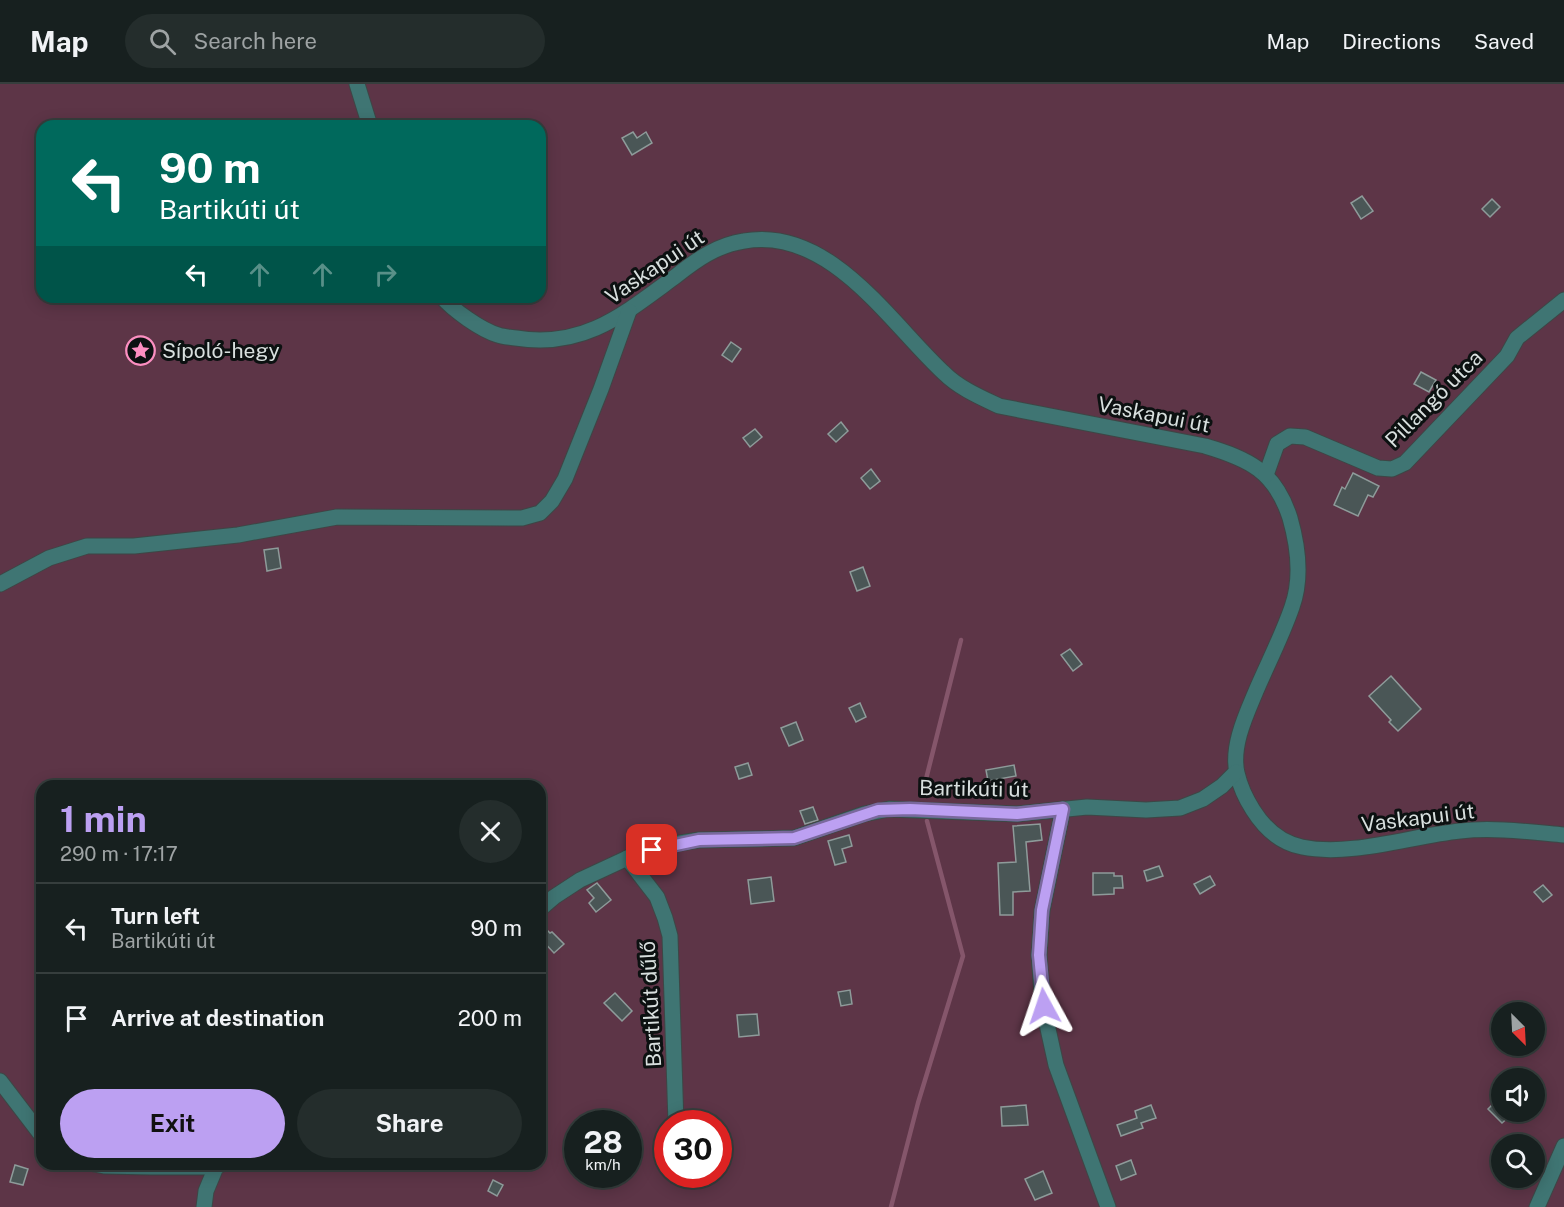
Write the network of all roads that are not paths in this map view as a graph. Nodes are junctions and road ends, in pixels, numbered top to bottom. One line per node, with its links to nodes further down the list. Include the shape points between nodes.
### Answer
1 (357, 84): 2 (street)
2 (368, 120)
3 (1564, 300): 6 (street, Pillangó utca, via 1517,338 1507,356 1405,463 1392,469 1378,468 1305,437 1290,436 1277,444)
4 (448, 303): 5 (street, Vaskapui út, via 498,335 535,341 573,337)
5 (629, 311): 6 (street, Vaskapui út, via 702,256 720,248 769,239 787,243 817,254 848,276 945,375 999,406 1205,446 1229,453); 7 (street, via 565,479 540,513 522,518 337,517 238,536 134,546 87,546 49,558)
6 (1266, 475): 8 (street, Vaskapui út, via 1286,507 1294,533 1297,585 1293,606 1241,726)
7 (0, 584)
8 (1236, 772): 9 (street, Bartikúti út, via 1203,799 1180,808); 10 (street, Vaskapui út, via 1261,824 1278,838 1301,847 1348,849 1461,831)
9 (1063, 809): 11 (street, Bartikúti út, via 1017,814 878,810 794,838 699,840); 19 (street, via 1042,910 1039,955 1044,1006 1056,1065)
10 (1564, 835)
11 (627, 858): 12 (street, Bartikúti út, via 580,880); 14 (street, Bartikút dűlő, via 657,897 670,936)
12 (546, 904)
13 (0, 1081): 15 (street)
14 (676, 1110)
15 (36, 1128)
16 (1564, 1146): 20 (street)
17 (216, 1170): 18 (street, via 206,1191)
18 (204, 1207)
19 (1108, 1207)
20 (1537, 1207)

